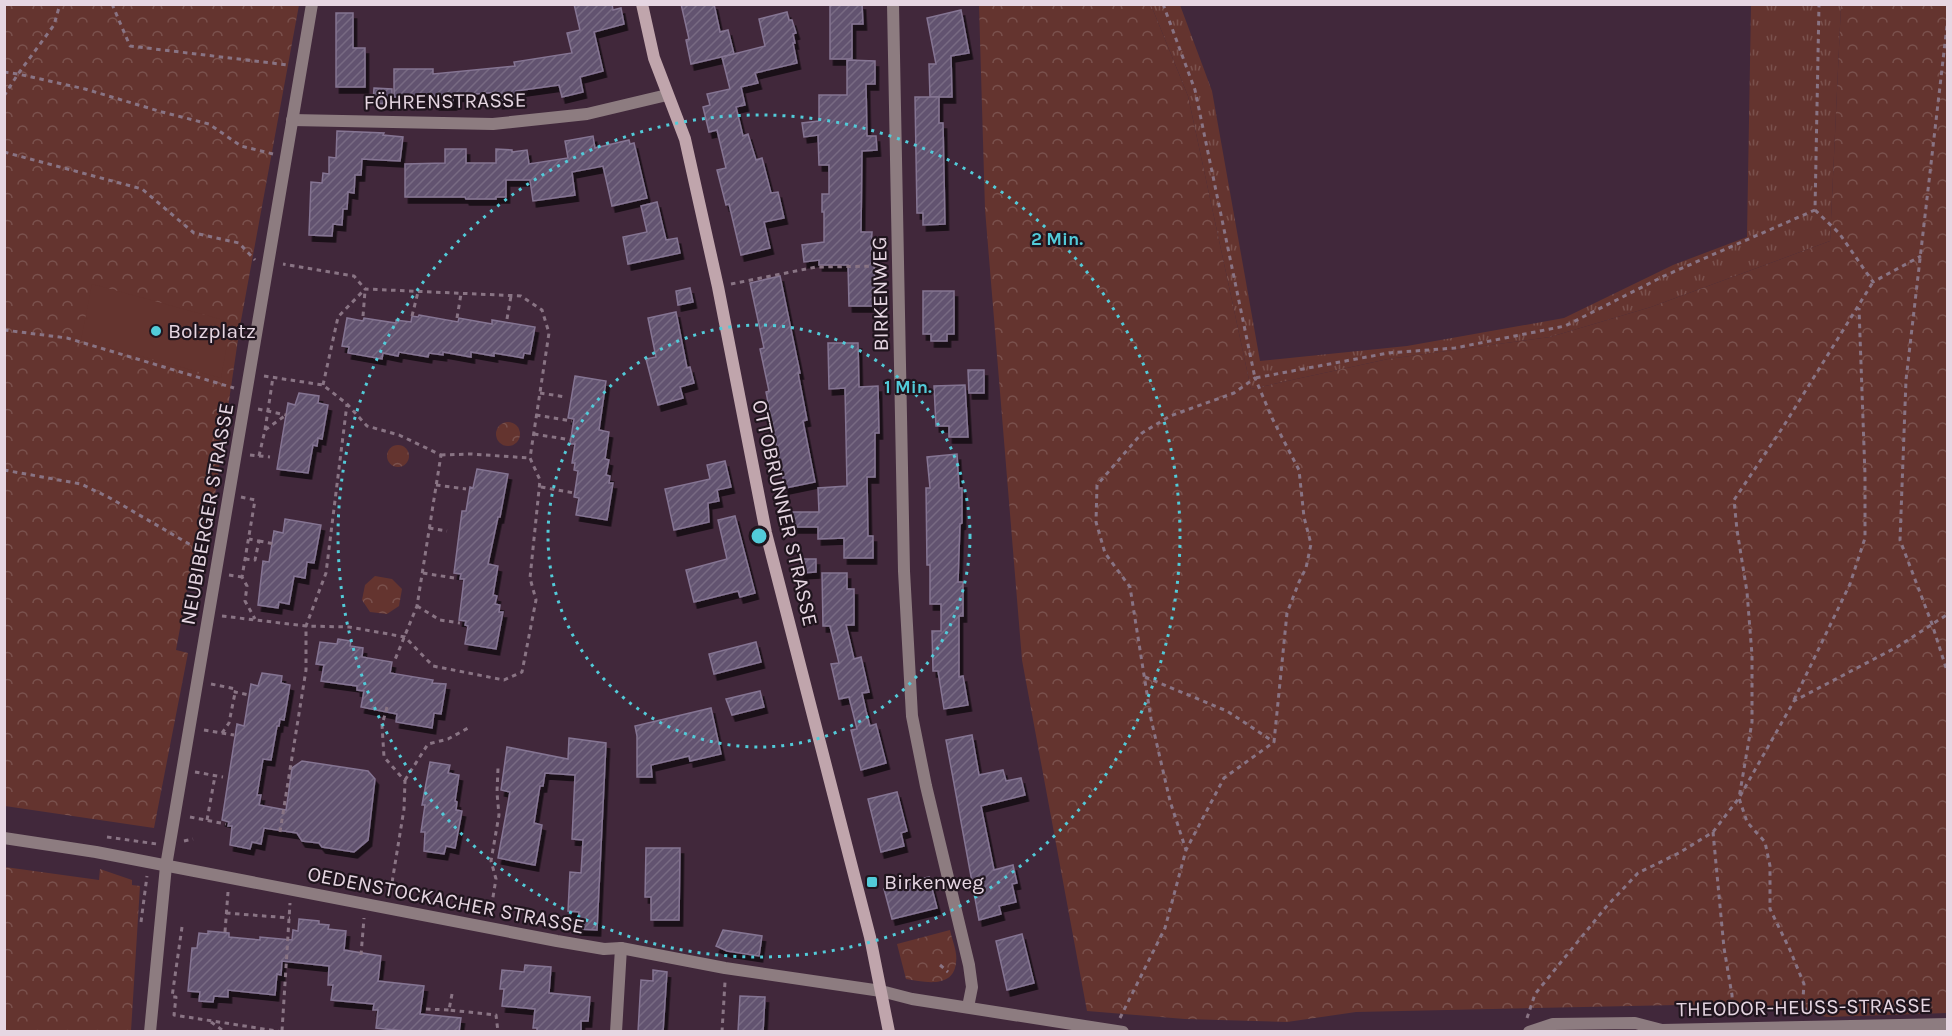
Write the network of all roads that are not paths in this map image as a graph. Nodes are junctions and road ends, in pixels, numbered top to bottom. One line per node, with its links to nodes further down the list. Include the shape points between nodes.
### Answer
1 (312, 4): 5 (street, NEUBIBERGER STRASSE)
2 (642, 4): 4 (main road, OTTOBRUNNER STRASSE)
3 (893, 4): 10 (street, BIRKENWEG, via 904,571 912,716 969,965 972,987)
4 (667, 95): 5 (street, FÖHRENSTRASSE, via 587,114 493,124); 9 (main road, OTTOBRUNNER STRASSE, via 685,139 766,533 857,883)
5 (292, 120): 7 (street, NEUBIBERGER STRASSE)
6 (4, 838): 7 (street, OEDENSTOCKACHER STRASSE)
7 (166, 866): 8 (street, OEDENSTOCKACHER STRASSE, via 604,949); 15 (street, NEUBIBERGER STRASSE)
8 (621, 948): 9 (street, OEDENSTOCKACHER STRASSE); 16 (street)
9 (881, 992): 10 (street); 17 (main road, OTTOBRUNNER STRASSE)
10 (968, 1006): 13 (street)
11 (1947, 1024): 14 (street, THEODOR-HEUSS-STRASSE)
12 (1528, 1028): 14 (street, THEODOR-HEUSS-STRASSE, via 1635,1023)
13 (1119, 1031)
14 (1659, 1031)
15 (150, 1032)
16 (616, 1032)
17 (889, 1032)

